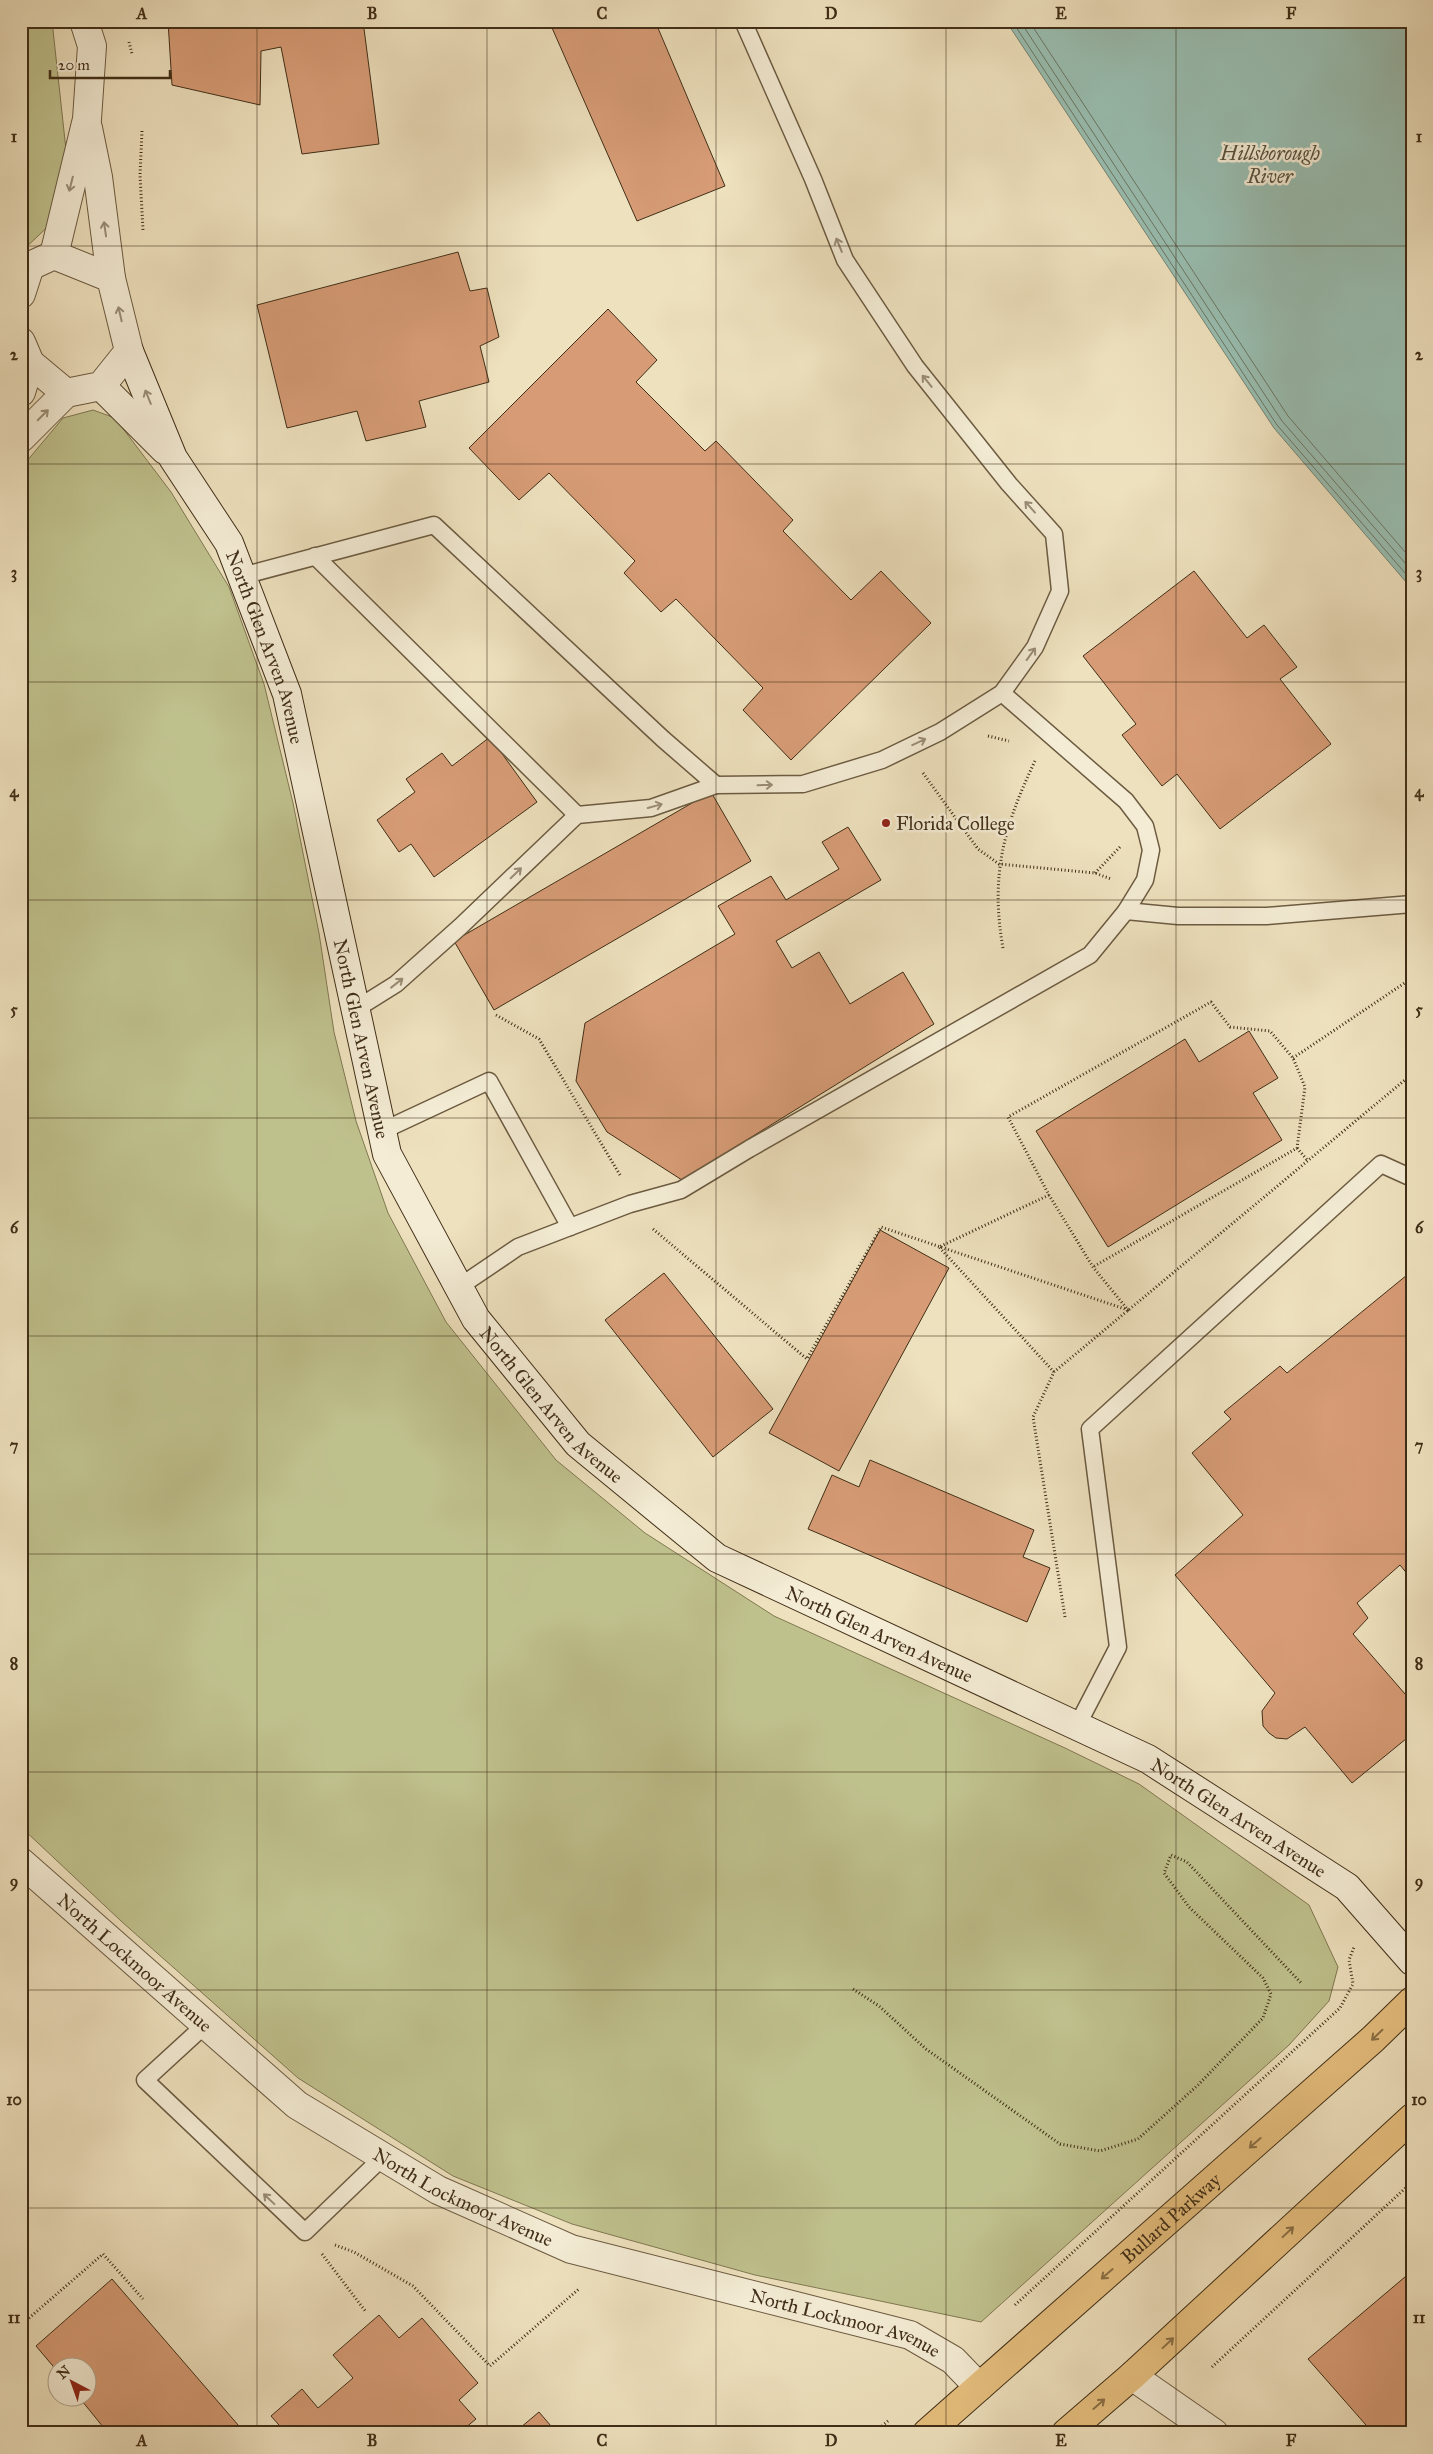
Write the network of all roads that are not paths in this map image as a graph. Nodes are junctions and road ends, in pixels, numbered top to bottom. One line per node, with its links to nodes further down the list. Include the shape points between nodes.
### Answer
1 (84, 21): 3 (street, via 92,46)
2 (742, 21): 16 (lane, one-way to 2, via 1035,648 1060,591 1054,534 1009,484 916,366 845,260 813,179)
3 (87, 119): 4 (street, one-way to 4); 5 (street, one-way to 3)
4 (35, 262): 5 (street); 6 (street)
5 (111, 278): 7 (street, North Glen Arven Avenue, one-way to 5)
6 (21, 294)
7 (128, 351): 9 (street); 13 (street, North Glen Arven Avenue, one-way to 7)
8 (26, 352): 10 (street); 11 (street)
9 (101, 386): 11 (street); 13 (street, North Glen Arven Avenue)
10 (21, 392)
11 (66, 393): 12 (street, one-way to 11)
12 (21, 438)
13 (173, 458): 15 (street, North Glen Arven Avenue, via 229,543)
14 (315, 556): 15 (lane); 17 (lane, via 434,525); 18 (lane)
15 (242, 576): 21 (street, North Glen Arven Avenue, via 287,694)
16 (1002, 693): 17 (lane, one-way to 16, via 803,784 882,760 940,732); 20 (lane, via 1126,801 1145,826 1152,850 1144,880)
17 (716, 786): 18 (lane, one-way to 17, via 651,808)
18 (577, 815): 21 (lane, one-way to 18, via 396,984)
19 (1412, 904): 20 (lane, via 1267,916 1178,916)
20 (1126, 911): 24 (lane, via 1090,955 681,1190 630,1204)
21 (356, 1009): 22 (street, North Glen Arven Avenue)
22 (382, 1131): 24 (lane, via 489,1081); 25 (street, North Glen Arven Avenue, via 387,1154)
23 (1412, 1178): 26 (lane, via 1381,1164 1090,1430 1118,1647)
24 (570, 1227): 25 (lane, via 518,1247)
25 (459, 1287): 26 (street, North Glen Arven Avenue, via 476,1319 578,1444 717,1558)
26 (1076, 1726): 28 (street, North Glen Arven Avenue, via 1156,1764 1347,1887)
27 (21, 1862): 30 (street, North Lockmoor Avenue)
28 (1412, 1961)
29 (1412, 2001): 34 (main road, Bullard Parkway, one-way to 34)
30 (204, 2025): 32 (street, North Lockmoor Avenue, via 297,2105); 32 (lane, one-way to 30, via 305,2232 145,2080)
31 (1412, 2118): 33 (main road, one-way to 31)
32 (384, 2157): 34 (street, North Lockmoor Avenue, via 447,2194 571,2249 910,2335 953,2360)
33 (1132, 2376): 36 (main road, one-way to 33); 37 (street)
34 (979, 2387): 35 (main road, Bullard Parkway)
35 (927, 2433)
36 (1066, 2433)
37 (1214, 2433)

